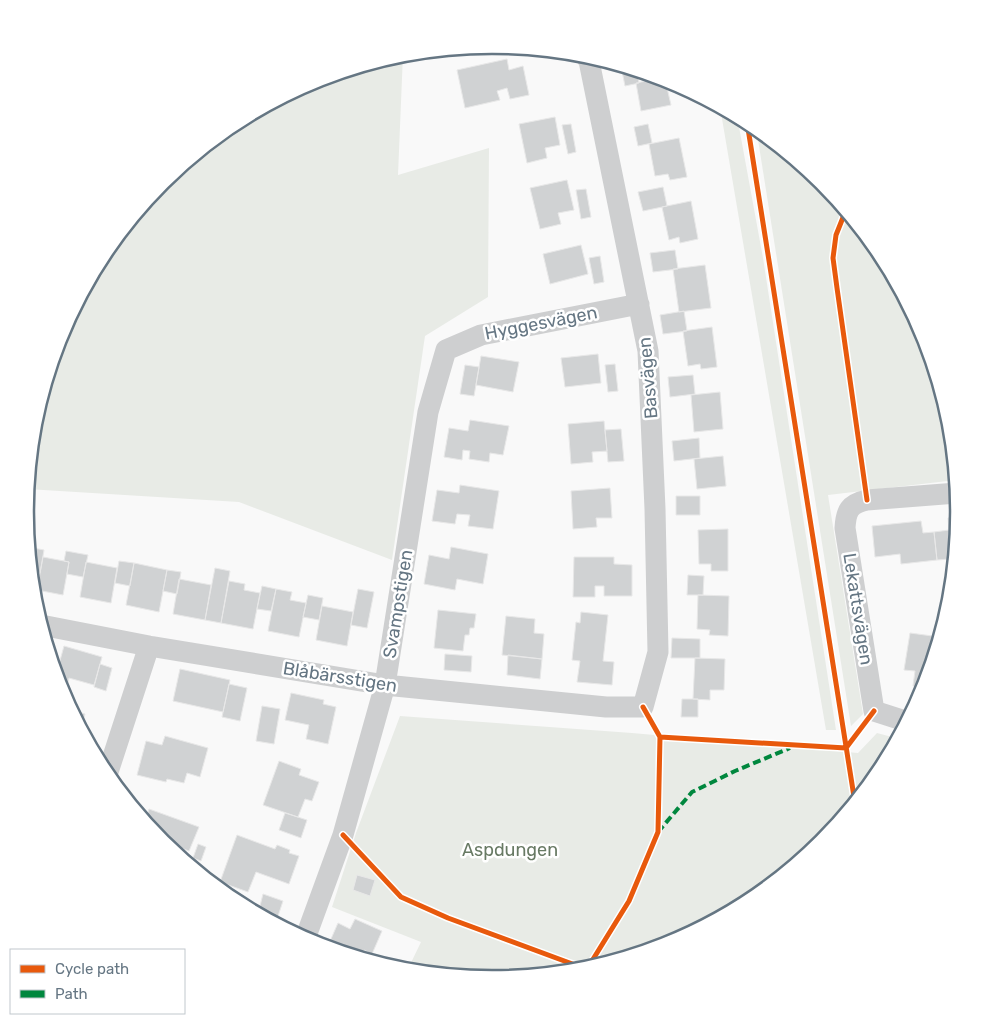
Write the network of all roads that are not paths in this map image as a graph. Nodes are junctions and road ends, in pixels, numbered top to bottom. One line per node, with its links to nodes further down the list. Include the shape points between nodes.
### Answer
1 (590, 65): 2 (street, Basvägen)
2 (639, 304): 3 (street, Hyggesvägen, via 481,335); 8 (street, Basvägen, via 648,351 656,509 658,652)
3 (446, 350): 7 (street, Svampstigen, via 428,412)
4 (949, 494): 9 (street, Lekattsvägen, via 857,502 850,507 846,518 874,711)
5 (48, 626): 6 (street, Blåbärsstigen)
6 (149, 646): 7 (street, Blåbärsstigen); 10 (street)
7 (385, 685): 8 (street, Blåbärsstigen, via 606,707); 11 (street, Svampstigen, via 343,835)
8 (643, 707)
9 (901, 720)
10 (110, 766)
11 (308, 931)

